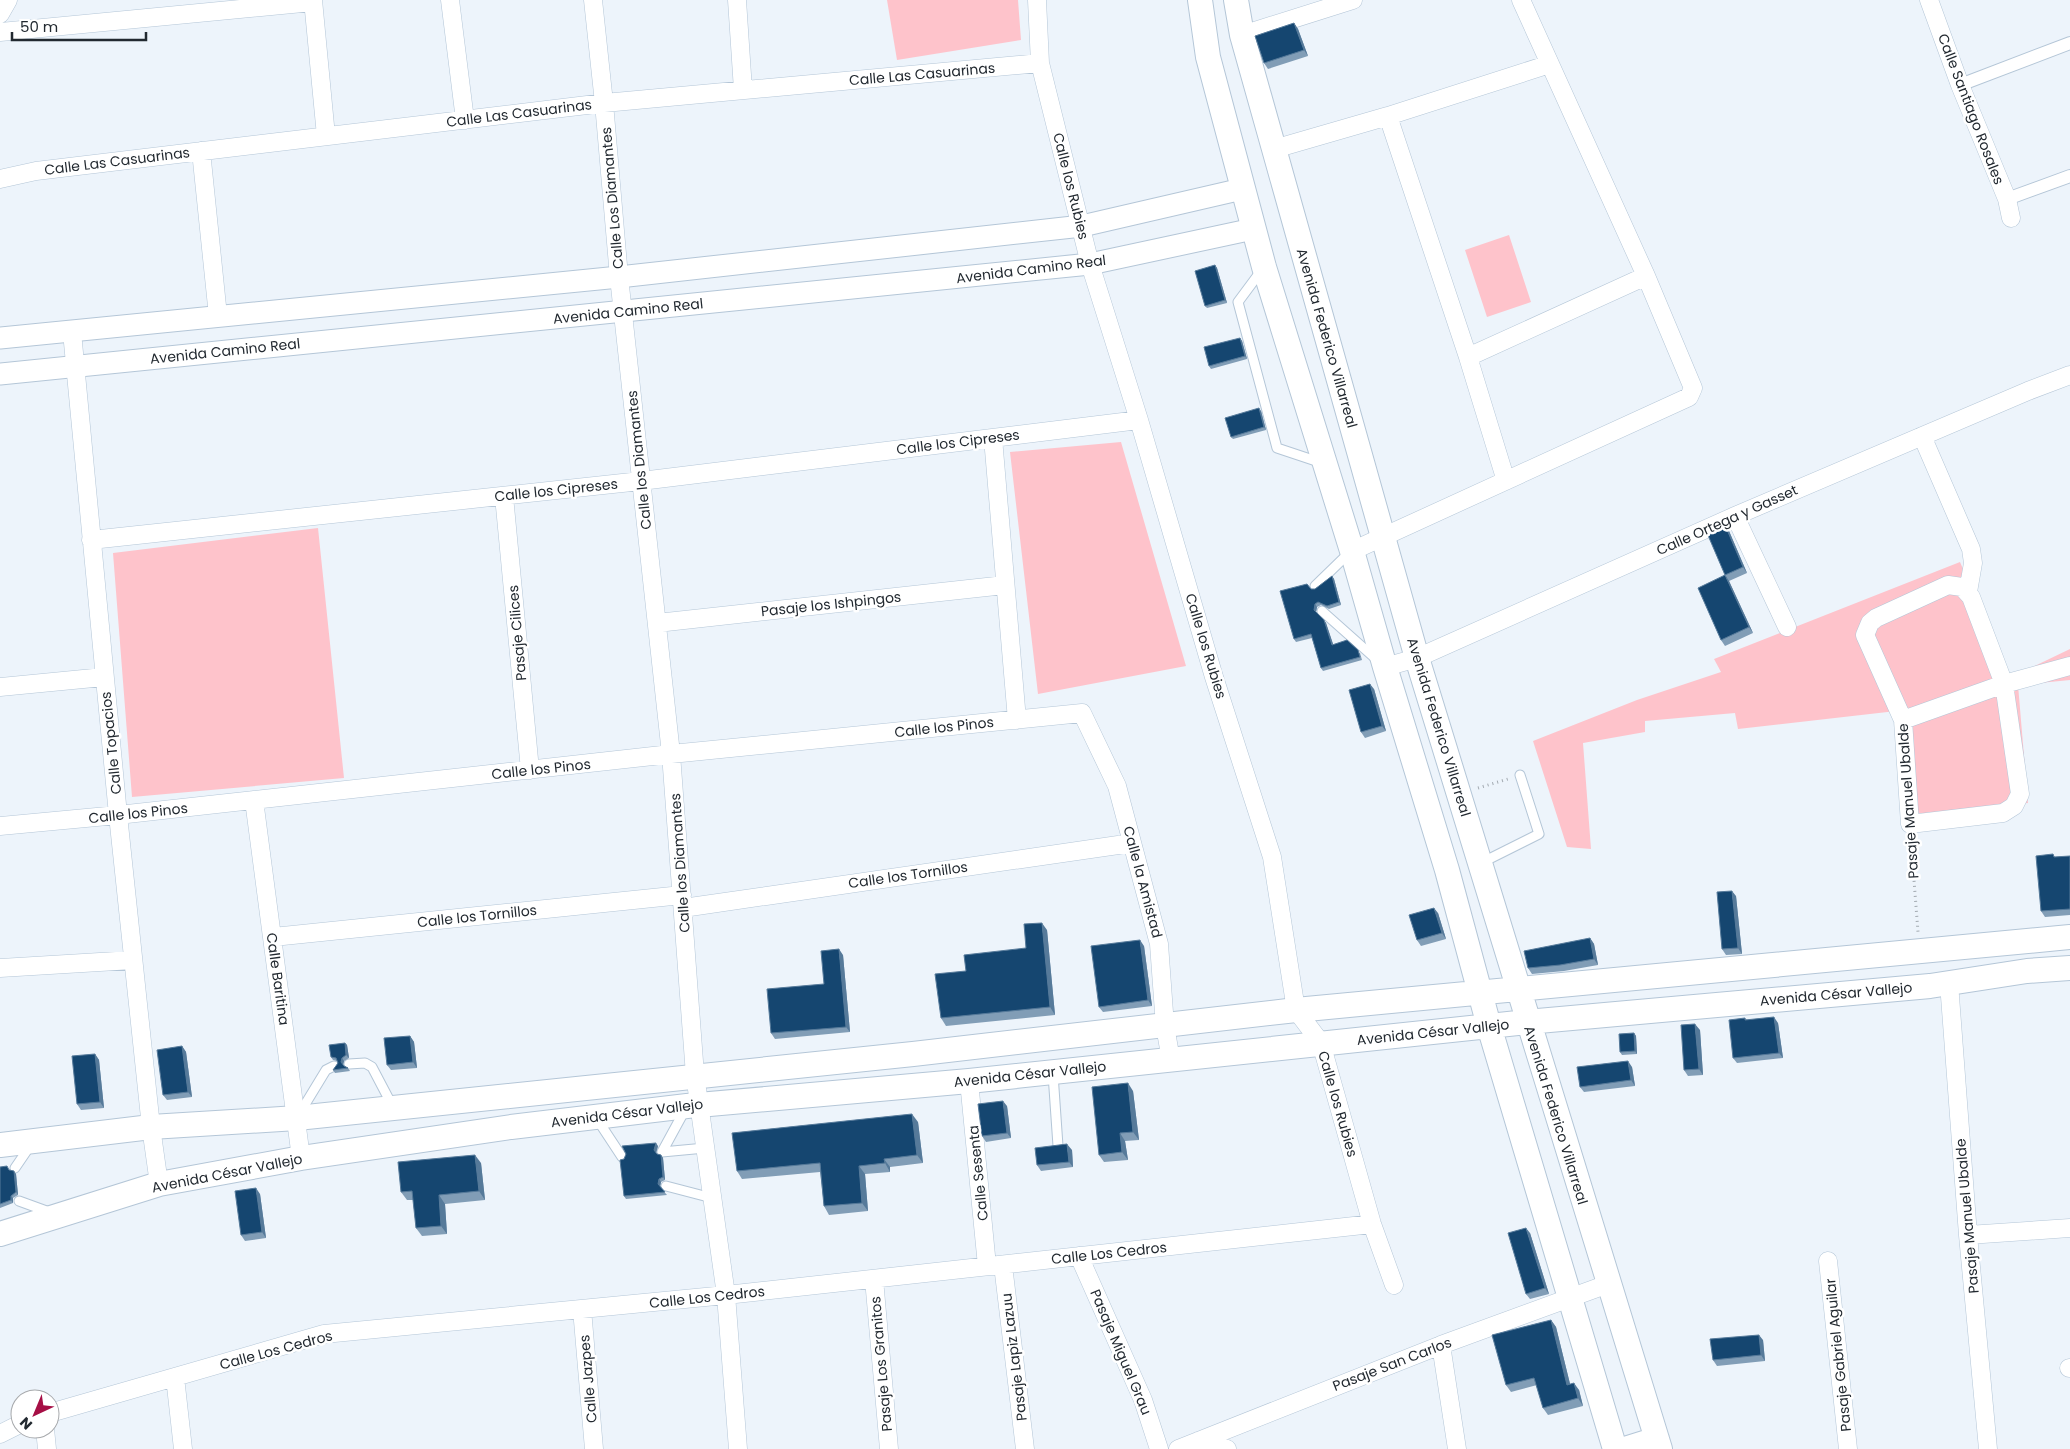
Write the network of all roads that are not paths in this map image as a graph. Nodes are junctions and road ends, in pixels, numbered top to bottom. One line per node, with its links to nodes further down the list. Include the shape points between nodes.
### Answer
1 (8, 0): 12 (street)
2 (450, 0): 22 (street)
3 (593, 0): 20 (street, Calle Los Diamantes)
4 (736, 0): 19 (street)
5 (1037, 0): 16 (street, Calle los Rubies)
6 (1200, 0): 28 (main road, via 1208,57)
7 (1236, 0): 14 (main road, Avenida Federico Villarreal)
8 (1353, 0): 14 (street)
9 (1521, 0): 17 (street)
10 (1929, 0): 18 (street, Calle Santiago Rosales)
11 (313, 1): 13 (street); 23 (street)
12 (0, 14)
13 (0, 32)
14 (1242, 35): 24 (main road, Avenida Federico Villarreal)
15 (2070, 43): 18 (street)
16 (1040, 63): 19 (street, Calle Las Casuarinas); 31 (street, Calle los Rubies)
17 (1550, 64): 21 (street); 35 (street)
18 (1960, 85): 29 (street, Calle Santiago Rosales)
19 (743, 90): 20 (street, Calle Las Casuarinas)
20 (604, 103): 22 (street, Calle Las Casuarinas); 36 (street, Calle Los Diamantes)
21 (1388, 116): 24 (street); 41 (street)
22 (465, 120): 23 (street, Calle Las Casuarinas)
23 (326, 136): 25 (street, Calle Las Casuarinas)
24 (1274, 149): 53 (main road, Avenida Federico Villarreal)
25 (201, 151): 27 (street, Calle Las Casuarinas, via 36,171); 38 (street)
26 (2070, 176): 29 (street)
27 (0, 179)
28 (1242, 188): 31 (street); 32 (main road)
29 (2007, 200): 30 (street, Calle Santiago Rosales)
30 (2011, 218)
31 (1082, 226): 33 (street, Calle los Rubies); 36 (street)
32 (1253, 229): 33 (street, Avenida Camino Real); 34 (main road)
33 (1090, 264): 37 (street, Avenida Camino Real); 45 (street, Calle los Rubies)
34 (1264, 267): 48 (main road); 48 (lane, via 1238,302 1277,448)
35 (1646, 276): 41 (street); 50 (street, via 1693,388 1692,394)
36 (619, 277): 37 (street, Calle los Diamantes); 38 (street)
37 (623, 312): 42 (street, Avenida Camino Real); 49 (street, Calle los Diamantes)
38 (218, 316): 39 (street)
39 (72, 332): 40 (street); 42 (street, Calle Topacios)
40 (0, 338)
41 (1468, 357): 50 (street)
42 (76, 366): 43 (street, Avenida Camino Real); 54 (street, Calle Topacios)
43 (0, 374)
44 (2070, 375): 46 (street, Calle Ortega y Gasset)
45 (1139, 420): 47 (street, Calle los Cipreses); 93 (street, Calle los Rubies, via 1214,677 1272,857)
46 (1922, 436): 52 (street, Calle Ortega y Gasset); 58 (street, via 1971,549 1973,563)
47 (993, 438): 49 (street, Calle los Cipreses); 56 (street)
48 (1324, 464): 55 (main road)
49 (641, 480): 51 (street, Calle los Cipreses); 60 (street, Calle los Diamantes)
50 (1506, 481): 53 (street)
51 (504, 496): 54 (street, Calle los Cipreses); 72 (street, Pasaje Cilices)
52 (1735, 516): 61 (street); 62 (street, Calle Ortega y Gasset)
53 (1383, 536): 55 (street); 62 (main road, Avenida Federico Villarreal)
54 (91, 540): 65 (street, Calle Topacios)
55 (1352, 550): 57 (lane); 64 (main road)
56 (1005, 585): 60 (street, Pasaje los Ishpingos); 69 (street)
57 (1315, 586)
58 (1965, 590): 66 (street); 70 (street, Pasaje Manuel Ubalde, via 1948,585 1876,618 1866,629 1867,642)
59 (1322, 611): 64 (lane)
60 (657, 623): 71 (street, Calle los Diamantes)
61 (1787, 627)
62 (1417, 658): 64 (street, Calle Ortega y Gasset); 78 (main road, Avenida Federico Villarreal)
63 (2070, 666): 66 (street)
64 (1385, 667): 79 (main road)
65 (104, 677): 67 (street); 75 (street, Calle Topacios)
66 (2004, 684): 70 (street); 70 (street, Pasaje Manuel Ubalde, via 2020,794 2014,806 2003,813 1910,824)
67 (0, 687)
68 (1082, 713): 69 (street, Calle los Pinos); 77 (street, Calle la Amistad, via 1117,786)
69 (1017, 720): 71 (street, Calle los Pinos)
70 (1903, 720)
71 (671, 754): 72 (street, Calle los Pinos); 80 (street, Calle los Diamantes)
72 (530, 770): 74 (street, Calle los Pinos)
73 (1520, 775): 78 (lane, via 1539,834)
74 (254, 800): 75 (street, Calle los Pinos); 81 (street, Calle Baritina)
75 (118, 815): 76 (street, Calle los Pinos); 85 (street, Calle Topacios)
76 (0, 826)
77 (1132, 843): 80 (street, Calle los Tornillos); 95 (street, Calle la Amistad, via 1159,944)
78 (1481, 863): 79 (main road); 90 (main road, Avenida Federico Villarreal)
79 (1446, 870): 92 (main road)
80 (683, 902): 81 (street, Calle los Tornillos); 104 (street, Calle los Diamantes)
81 (273, 937): 110 (street, Calle Baritina)
82 (2070, 937): 83 (main road)
83 (2024, 941): 84 (main road); 88 (main road)
84 (1850, 957): 90 (main road); 91 (main road)
85 (133, 960): 86 (street); 111 (street, Calle Topacios)
86 (0, 968)
87 (2070, 968): 88 (main road, Avenida César Vallejo)
88 (2027, 971): 89 (main road, Avenida César Vallejo)
89 (1949, 983): 91 (main road, Avenida César Vallejo); 127 (street, Pasaje Manuel Ubalde)
90 (1519, 989): 92 (main road); 94 (main road, Avenida Federico Villarreal)
91 (1862, 991): 94 (main road, Avenida César Vallejo)
92 (1480, 992): 93 (main road); 96 (main road)
93 (1296, 1010): 95 (main road); 98 (street, Calle los Rubies)
94 (1527, 1022): 96 (main road, Avenida César Vallejo); 132 (main road, Avenida Federico Villarreal)
95 (1165, 1026): 97 (main road); 100 (street, Calle la Amistad)
96 (1489, 1026): 98 (main road, Avenida César Vallejo); 135 (main road)
97 (1050, 1038): 99 (main road); 103 (main road)
98 (1320, 1043): 100 (main road, Avenida César Vallejo); 124 (street, Calle los Rubies)
99 (913, 1054): 104 (main road); 106 (main road)
100 (1171, 1060): 103 (main road, Avenida César Vallejo)
101 (349, 1064): 108 (lane, via 366,1063 372,1067)
102 (334, 1066): 110 (lane, via 326,1070)
103 (1053, 1071): 105 (main road, Avenida César Vallejo); 114 (lane)
104 (695, 1075): 107 (street, Calle los Diamantes); 108 (main road)
105 (969, 1081): 106 (main road, Avenida César Vallejo); 130 (street, Calle Sesenta)
106 (915, 1086): 107 (main road, Avenida César Vallejo)
107 (693, 1106): 109 (main road, Avenida César Vallejo); 115 (street, Calle los Diamantes); 115 (lane, via 662,1152)
108 (393, 1108): 110 (main road)
109 (596, 1116): 116 (lane); 117 (main road, Avenida César Vallejo)
110 (297, 1118): 111 (main road); 117 (street, Calle Baritina)
111 (150, 1127): 112 (main road); 119 (street, Calle Topacios)
112 (33, 1141): 113 (main road); 118 (lane)
113 (0, 1146)
114 (1058, 1146)
115 (705, 1148): 121 (street, Calle los Diamantes)
116 (622, 1157)
117 (301, 1158): 119 (main road, Avenida César Vallejo)
118 (15, 1168)
119 (159, 1184): 123 (main road, Avenida César Vallejo)
120 (666, 1186): 121 (lane)
121 (712, 1198): 134 (street, Calle los Diamantes)
122 (19, 1201): 123 (lane)
123 (60, 1215): 126 (main road, Avenida César Vallejo)
124 (1372, 1224): 128 (street, Calle Los Cedros); 133 (street, Calle los Rubies)
125 (2070, 1228): 127 (street)
126 (0, 1234)
127 (1968, 1235): 155 (street, Pasaje Manuel Ubalde)
128 (1079, 1256): 130 (street, Calle Los Cedros); 148 (street, Pasaje Miguel Grau, via 1143,1400)
129 (1828, 1261): 154 (street, Pasaje Gabriel Aguilar)
130 (995, 1265): 131 (street, Calle Los Cedros); 147 (street, Pasaje Lapiz Lazuu)
131 (874, 1279): 134 (street, Calle Los Cedros); 146 (street, Pasaje Los Granitos)
132 (1608, 1284): 135 (street, Pasaje San Carlos); 141 (main road, Avenida Federico Villarreal)
133 (1394, 1285)
134 (726, 1295): 136 (street, Calle Los Cedros); 145 (street, Calle los Diamantes)
135 (1570, 1299): 137 (street, Pasaje San Carlos); 152 (main road)
136 (582, 1309): 138 (street, Calle Los Cedros, via 324,1334); 144 (street, Calle Jazpes)
137 (1441, 1345): 140 (street, Pasaje San Carlos); 151 (street)
138 (175, 1378): 139 (street, Calle Los Cedros); 142 (street)
139 (60, 1410)
140 (1198, 1441): 149 (street, Pasaje San Carlos); 150 (street)
141 (1658, 1444): 153 (main road)
142 (183, 1449)
143 (587, 1449): 144 (street)
144 (594, 1449)
145 (738, 1449)
146 (888, 1449)
147 (1025, 1449)
148 (1159, 1449)
149 (1178, 1449)
150 (1227, 1449)
151 (1458, 1449)
152 (1615, 1449)
153 (1625, 1449)
154 (1848, 1449)
155 (1988, 1449)

